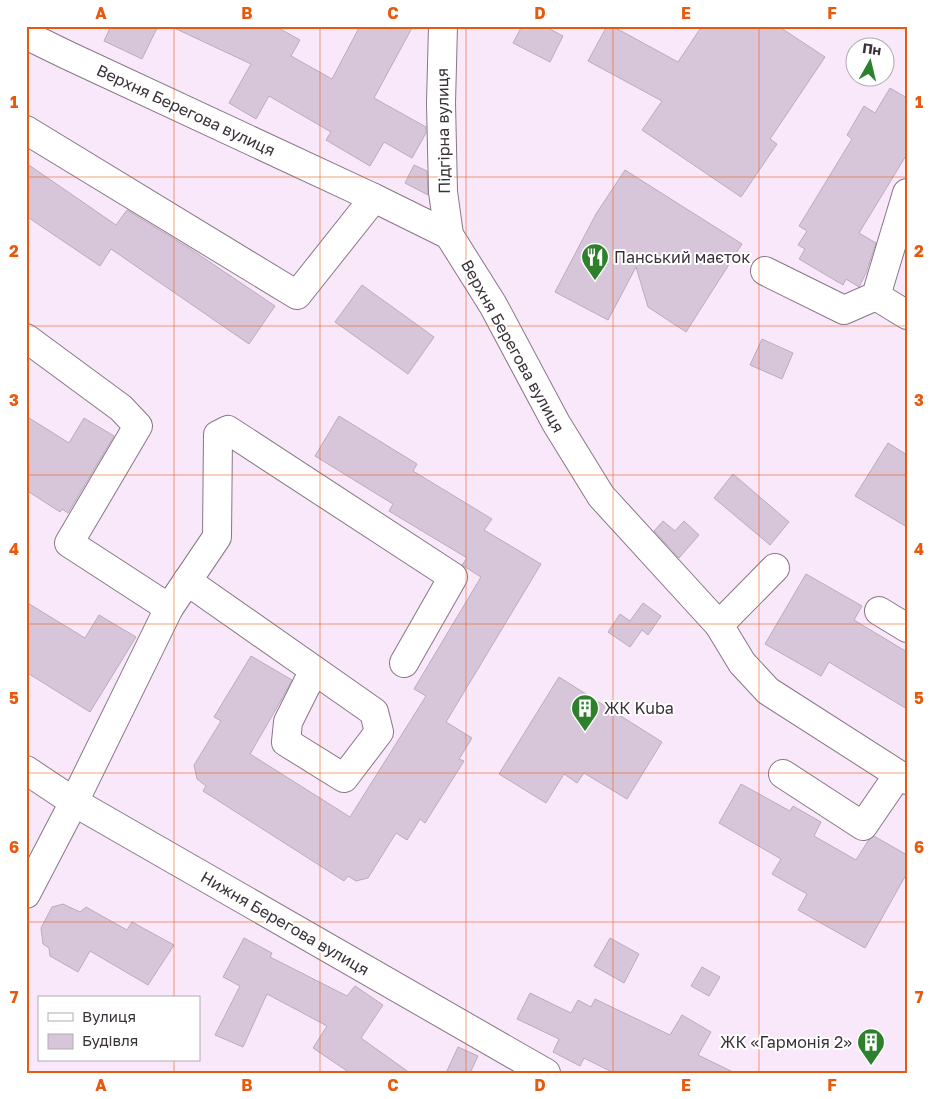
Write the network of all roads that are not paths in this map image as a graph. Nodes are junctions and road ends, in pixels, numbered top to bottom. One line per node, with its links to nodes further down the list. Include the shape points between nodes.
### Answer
1 (443, 26): 6 (street, Підгірна вулиця, via 443,192)
2 (26, 35): 5 (street, Верхня Берегова вулиця)
3 (26, 130): 5 (street, via 297,294)
4 (907, 193): 8 (street)
5 (374, 198): 6 (street, Верхня Берегова вулиця)
6 (449, 235): 15 (street, Верхня Берегова вулиця, via 493,305 556,423 601,496)
7 (764, 271): 8 (street, via 844,310)
8 (876, 296): 9 (street)
9 (907, 315)
10 (26, 338): 13 (street, via 121,408 138,426 69,543)
11 (775, 568): 15 (street)
12 (187, 581): 13 (street); 17 (street, via 217,537 218,435 228,430 453,577); 18 (street)
13 (169, 608): 22 (street)
14 (879, 611): 16 (street)
15 (719, 625): 21 (street, Верхня Берегова вулиця, via 742,663 768,691)
16 (907, 628)
17 (404, 663)
18 (314, 670)
19 (26, 770): 22 (street, Нижня Берегова вулиця)
20 (783, 774): 21 (street, via 863,826)
21 (902, 778)
22 (74, 802): 23 (street); 24 (street, Нижня Берегова вулиця)
23 (26, 894)
24 (546, 1073)

